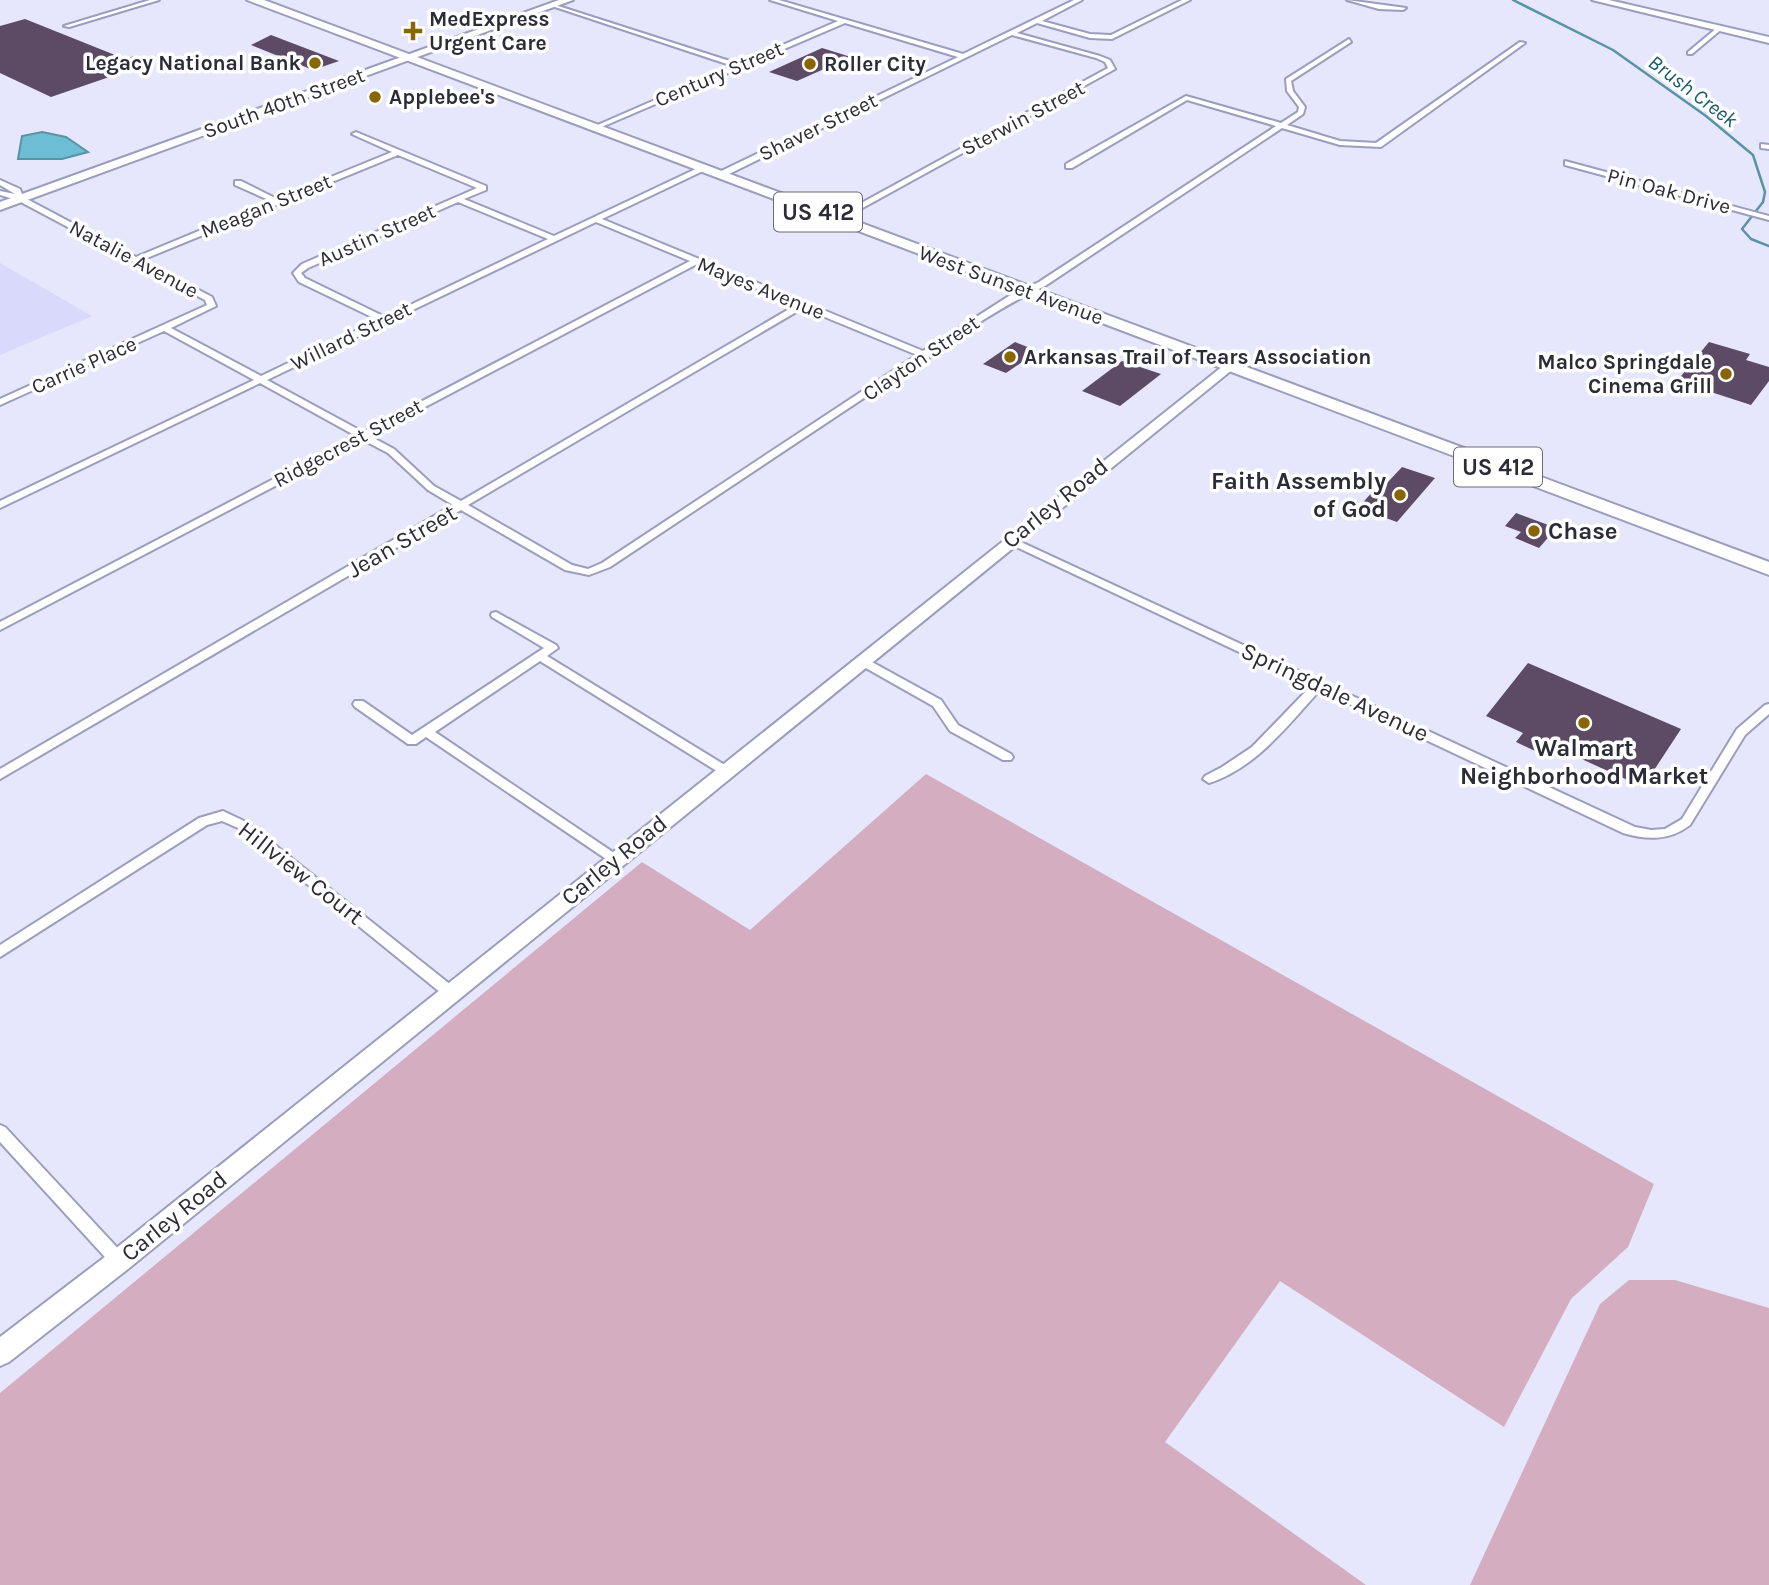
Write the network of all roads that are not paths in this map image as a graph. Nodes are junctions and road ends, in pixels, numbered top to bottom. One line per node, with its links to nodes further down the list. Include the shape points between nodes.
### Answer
1 (156, 0): 14 (street)
2 (253, 0): 22 (highway, West Sunset Avenue / US 412)
3 (568, 0): 10 (street, South 40th Street)
4 (773, 0): 12 (street)
5 (1079, 0): 13 (street, Shaver Street)
6 (1187, 0): 13 (street, via 1112,37 1090,36)
7 (1350, 0): 11 (street)
8 (1597, 0): 9 (street)
9 (1615, 2): 15 (street)
10 (554, 5): 22 (street, South 40th Street); 23 (street)
11 (1403, 8)
12 (844, 21): 21 (street); 23 (street, Century Street)
13 (1036, 21): 16 (street, Shaver Street)
14 (67, 26)
15 (1720, 29): 17 (street); 20 (street)
16 (1012, 33): 21 (street, Shaver Street); 41 (street, Sterwin Street, via 1098,57 1112,69)
17 (1769, 40)
18 (1349, 41): 24 (street, Clayton Street, via 1288,80 1302,107 1301,113)
19 (1522, 43): 24 (street, via 1378,145 1340,143)
20 (1690, 53)
21 (963, 56): 31 (street, Shaver Street)
22 (409, 58): 25 (highway, West Sunset Avenue / US 412); 35 (street, South 40th Street)
23 (739, 66): 25 (street, Century Street)
24 (1282, 126): 29 (street, via 1186,98); 45 (street, Clayton Street)
25 (595, 128): 30 (highway, West Sunset Avenue / US 412)
26 (356, 134): 27 (street)
27 (398, 152): 36 (street, via 483,188); 37 (street, Meagan Street)
28 (1568, 163): 39 (street, Pin Oak Drive)
29 (1069, 166)
30 (702, 168): 31 (highway, West Sunset Avenue / US 412); 40 (street, Willard Street)
31 (720, 175): 41 (highway, West Sunset Avenue / US 412)
32 (0, 182): 35 (street, via 17,191)
33 (238, 183): 37 (street)
34 (0, 193): 35 (street)
35 (20, 198): 38 (street, South 40th Street); 43 (street, Natalie Avenue)
36 (458, 199): 42 (street); 47 (street, Austin Street, via 298,273 302,280)
37 (276, 201): 43 (street, Meagan Street)
38 (0, 206)
39 (1765, 217)
40 (596, 219): 42 (street, Willard Street); 44 (street, Mayes Avenue)
41 (837, 220): 45 (highway, West Sunset Avenue / US 412)
42 (554, 239): 47 (street, Willard Street)
43 (135, 260): 48 (street, Natalie Avenue, via 212,303 202,313)
44 (696, 261): 46 (street, Mayes Avenue); 53 (street, Ridgecrest Street)
45 (1028, 290): 49 (street, Clayton Street); 50 (highway, West Sunset Avenue / US 412)
46 (803, 305): 49 (street, Mayes Avenue); 55 (street, Jean Street)
47 (384, 320): 51 (street, Willard Street)
48 (167, 329): 51 (street, Natalie Avenue); 52 (street, Carrie Place)
49 (926, 356): 58 (street, Clayton Street)
50 (1228, 366): 56 (street, Carley Road); 57 (highway, West Sunset Avenue / US 412)
51 (260, 380): 53 (street, Natalie Avenue); 54 (street, Willard Street)
52 (0, 402)
53 (363, 436): 55 (street, Natalie Avenue, via 391,451 431,488); 60 (street, Ridgecrest Street)
54 (0, 505)
55 (462, 506): 58 (street, Natalie Avenue, via 569,568); 69 (street, Jean Street)
56 (1010, 540): 62 (street, Carley Road); 63 (street, Springdale Avenue)
57 (1769, 569)
58 (589, 572)
59 (496, 615): 61 (street, via 552,648)
60 (0, 626)
61 (539, 656): 66 (street); 68 (street)
62 (861, 660): 67 (street, via 937,702 954,728); 68 (street, Carley Road)
63 (1318, 685): 65 (street, Springdale Avenue, via 1646,835 1676,831 1686,822 1741,732); 70 (street, via 1252,756)
64 (359, 704): 66 (street, via 412,741)
65 (1769, 708)
66 (427, 732): 71 (street)
67 (1007, 757)
68 (724, 770): 71 (street, Carley Road)
69 (0, 775)
70 (1209, 779)
71 (615, 860): 73 (street, Carley Road)
72 (0, 952): 73 (street, Hillview Court, via 203,821 223,816 242,825)
73 (451, 993): 75 (street, Carley Road)
74 (0, 1132): 75 (street)
75 (119, 1261): 76 (street, Carley Road)
76 (0, 1353)

